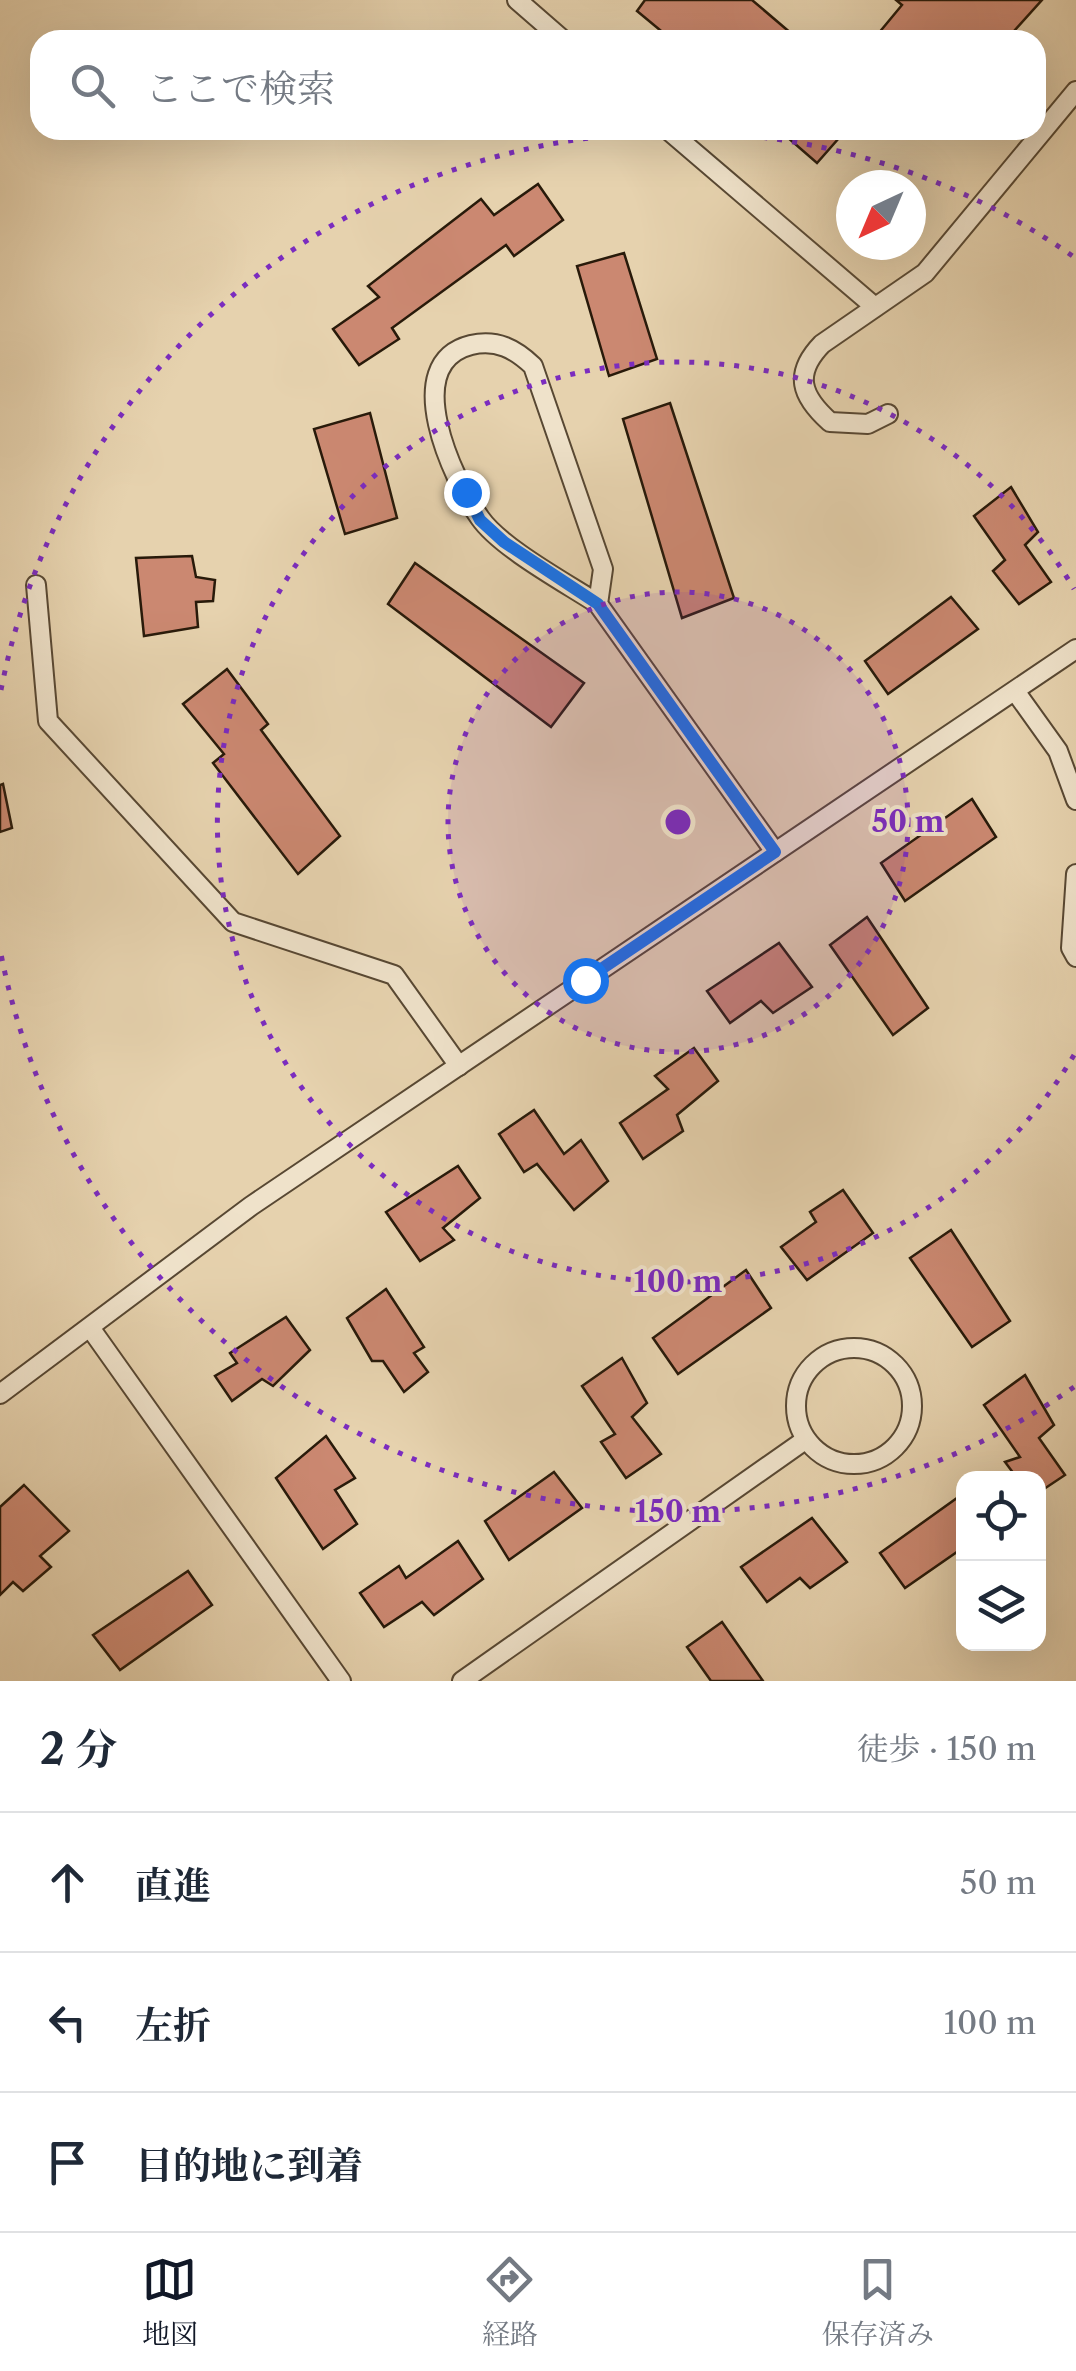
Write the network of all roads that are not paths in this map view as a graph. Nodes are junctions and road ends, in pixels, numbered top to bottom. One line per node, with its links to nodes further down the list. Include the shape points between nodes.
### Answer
1 (517, 0): 2 (lane)
2 (552, 30)
3 (1076, 92): 4 (lane)
4 (1046, 128)
5 (680, 140): 7 (lane)
6 (1036, 140): 7 (lane, via 925,274)
7 (876, 307): 8 (lane, via 822,344 808,359 803,380 806,395 830,422 868,424)
8 (888, 414)
9 (36, 585): 17 (lane, via 48,721 233,922 394,975)
10 (598, 604): 10 (lane, via 603,569 533,366 500,344 464,347 435,377 442,444 453,470 480,520); 14 (lane)
11 (1076, 649): 12 (lane)
12 (1015, 691): 13 (lane, via 1058,751); 14 (lane)
13 (1076, 800)
14 (775, 852): 17 (lane)
15 (1076, 874): 16 (lane)
16 (1076, 957)
17 (458, 1066): 18 (lane, via 251,1206)
18 (91, 1329): 19 (lane); 21 (lane)
19 (0, 1394)
20 (805, 1440): 20 (lane, via 825,1458 848,1465 890,1454 913,1414 912,1393 898,1368 858,1347 814,1362 798,1387 795,1413); 22 (lane)
21 (341, 1681)
22 (462, 1681)

